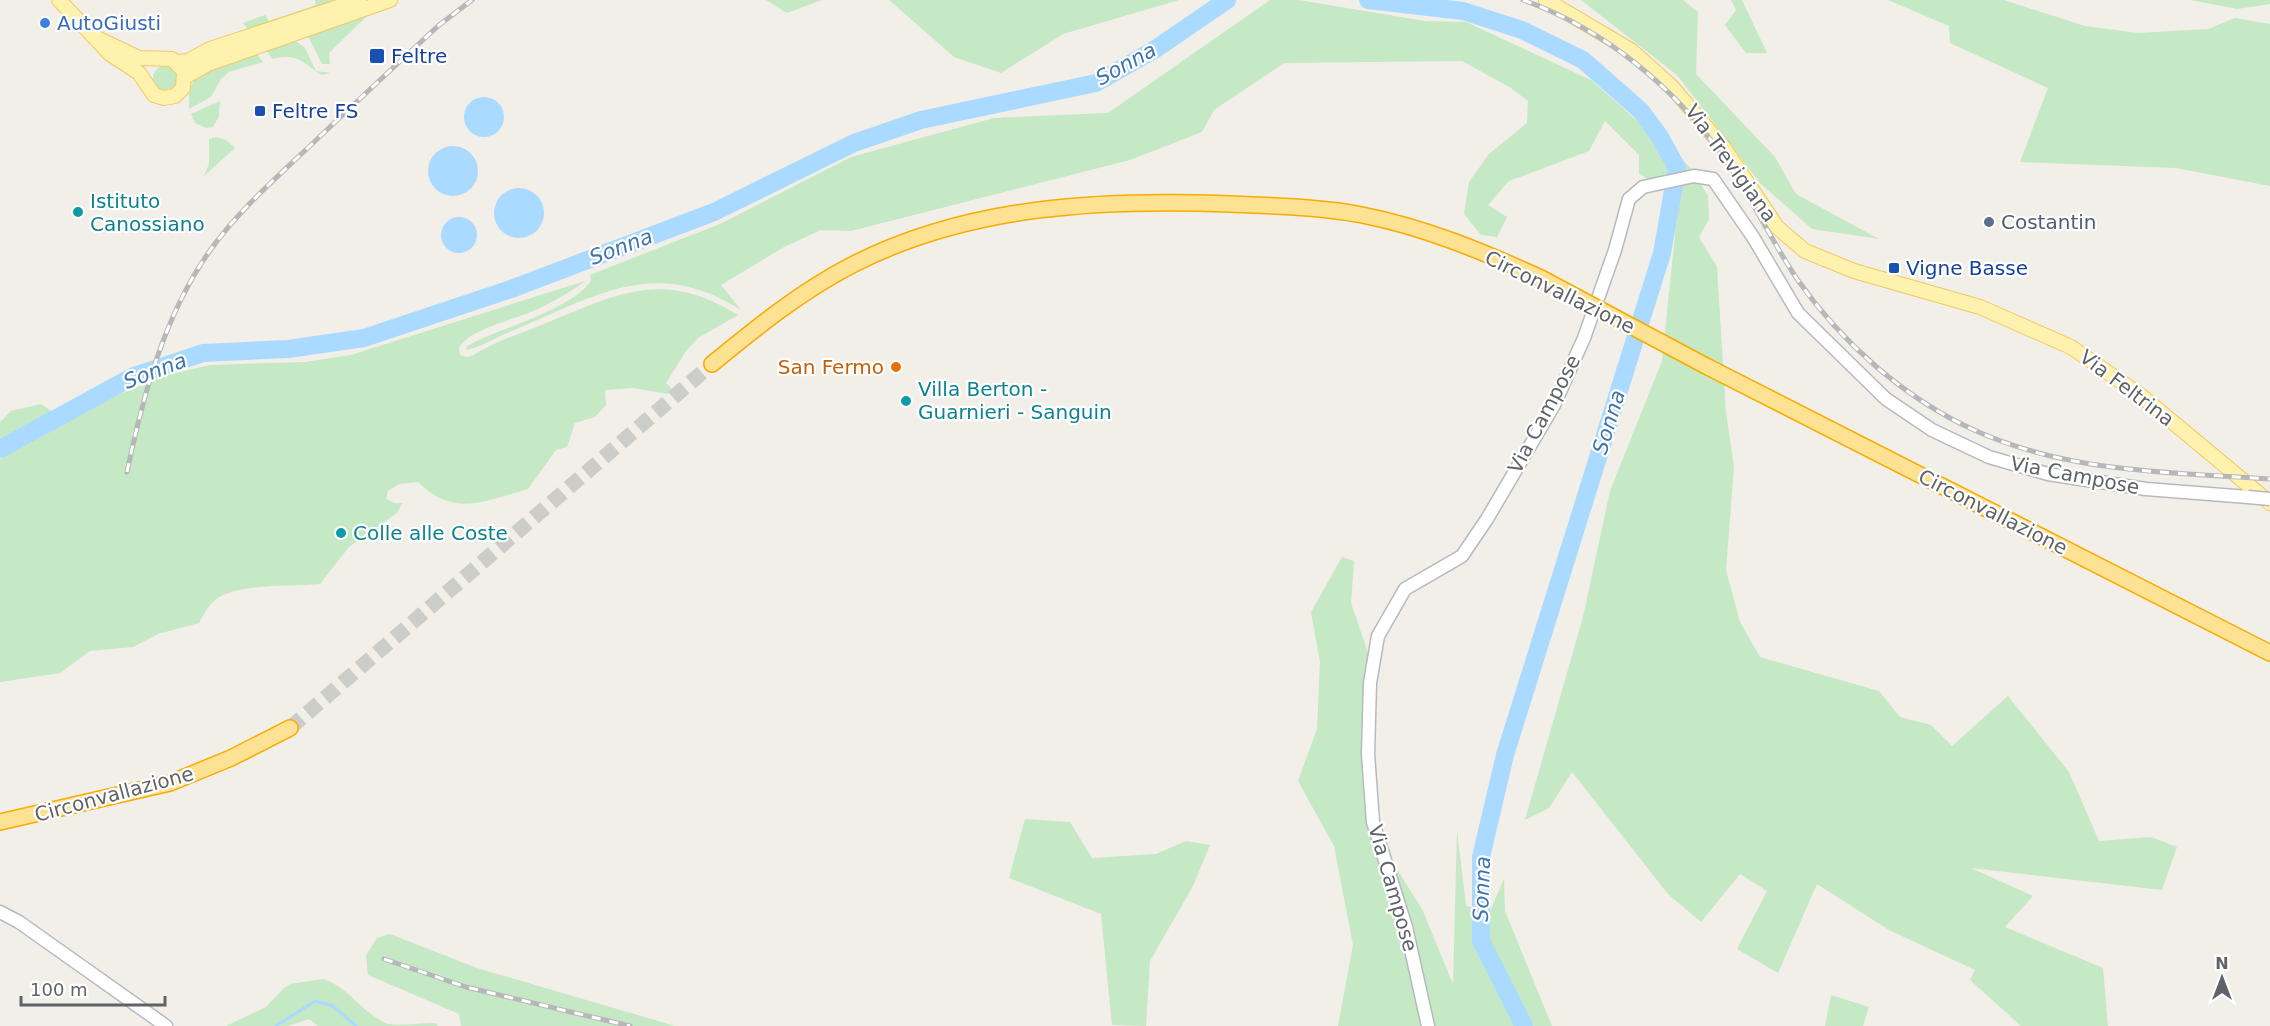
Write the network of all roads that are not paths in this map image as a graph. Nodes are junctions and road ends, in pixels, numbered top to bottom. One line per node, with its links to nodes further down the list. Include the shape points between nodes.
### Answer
1 (59, 0): 6 (main road)
2 (359, 0): 5 (main road)
3 (390, 0): 9 (main road, via 208,64)
4 (1546, 0): 11 (main road, Via Trevigiana, via 1615,39 1672,87 1724,148 1778,227 1794,243 1835,264)
5 (335, 4): 8 (main road)
6 (97, 38): 7 (main road, via 130,55); 10 (main road, via 110,54 135,69)
7 (155, 60): 8 (main road); 10 (main road, via 145,73)
8 (177, 62): 9 (main road)
9 (185, 77): 10 (main road, via 179,92 164,98 154,95)
10 (145, 83)
11 (1933, 292): 13 (main road, Via Feltrina, via 1998,314 2091,359)
12 (712, 364): 14 (highway, Circonvallazione, bridge, via 778,310 853,264 938,230 997,215 1126,202 1300,207 1362,215 1459,244 1541,278)
13 (2270, 501): 18 (street, Via Campose, bridge, via 2146,489 2048,474 1989,457 1932,430 1886,399 1798,313 1713,179 1694,176 1643,187 1629,199 1584,338 1554,405 1487,519 1462,556 1405,589 1378,636 1370,683 1368,742 1373,822 1406,927)
14 (2270, 653)
15 (290, 728): 16 (highway, Circonvallazione, via 170,783)
16 (0, 822)
17 (0, 912): 19 (street)
18 (1427, 1021)
19 (166, 1026)

